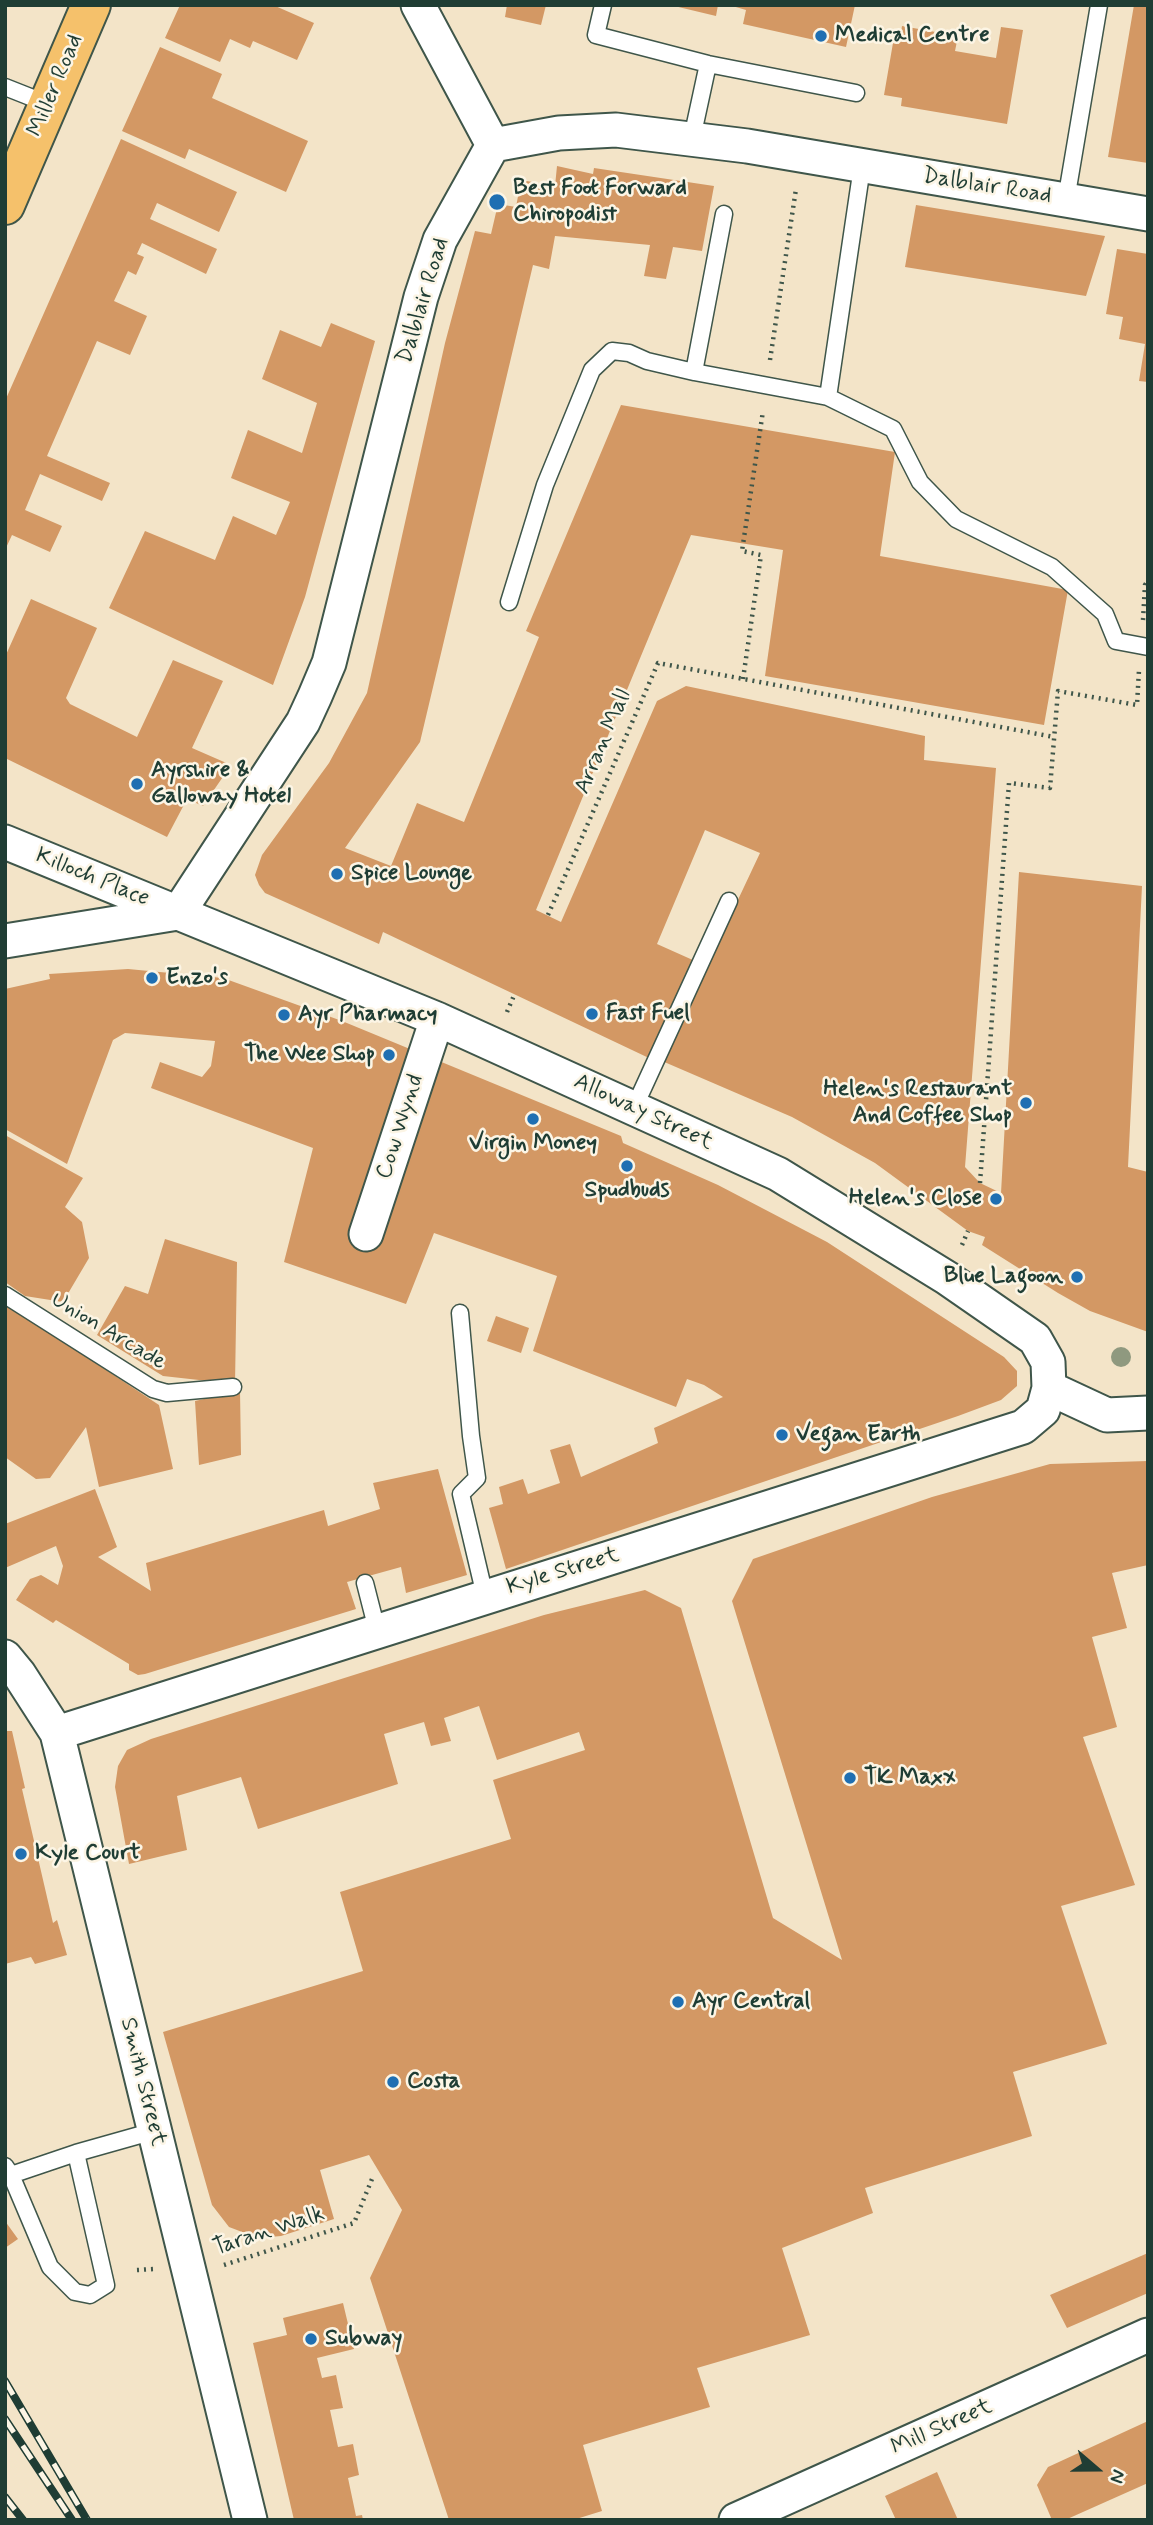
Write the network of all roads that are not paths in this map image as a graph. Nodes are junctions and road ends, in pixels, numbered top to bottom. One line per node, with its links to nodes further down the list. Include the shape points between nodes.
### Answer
1 (91, 5): 8 (main road, Miller Road)
2 (418, 5): 10 (street)
3 (603, 5): 5 (lane, via 596,35)
4 (1099, 5): 12 (lane)
5 (708, 64): 7 (lane); 9 (lane)
6 (5, 86): 8 (lane)
7 (856, 93)
8 (48, 104): 13 (main road, Miller Road)
9 (692, 138): 10 (street, Dalblair Road, via 616,130 559,133); 11 (street, Dalblair Road)
10 (493, 145): 22 (street, Dalblair Road, via 440,240 425,286 329,663 316,696)
11 (862, 167): 12 (street, Dalblair Road); 17 (lane)
12 (1066, 200): 15 (street, Dalblair Road)
13 (5, 205)
14 (724, 214): 16 (lane)
15 (1148, 214)
16 (694, 372): 17 (lane); 18 (lane, via 612,351 592,370 545,485)
17 (828, 397): 19 (lane, via 893,429 920,482 956,519 1052,567 1105,614 1116,641)
18 (509, 602)
19 (1144, 647)
20 (5, 842): 22 (street, Killoch Place)
21 (729, 901): 25 (lane)
22 (178, 913): 23 (street); 24 (street, Alloway Street)
23 (5, 941)
24 (437, 1018): 25 (street, Alloway Street); 26 (street, Cow Wynd)
25 (635, 1108): 30 (street, Alloway Street, via 778,1174 947,1278 1035,1339 1048,1362)
26 (366, 1234)
27 (5, 1295): 29 (lane, Union Arcade, via 153,1389 167,1393)
28 (460, 1313): 33 (lane, via 477,1478 461,1494)
29 (233, 1387)
30 (1049, 1388): 31 (street, via 1107,1415); 33 (street, Kyle Street, via 1043,1410 1023,1427)
31 (1148, 1413)
32 (365, 1583): 34 (lane)
33 (485, 1596): 34 (street, Kyle Street)
34 (377, 1630): 36 (street, Kyle Street)
35 (5, 1657): 36 (street, Smith Street)
36 (57, 1733): 37 (street, Smith Street)
37 (154, 2131): 38 (lane); 41 (street, Smith Street)
38 (76, 2153): 39 (lane); 39 (lane, via 106,2285 90,2295 75,2292 50,2267)
39 (8, 2170)
40 (1148, 2335): 42 (street, Mill Street)
41 (250, 2520)
42 (736, 2520)

